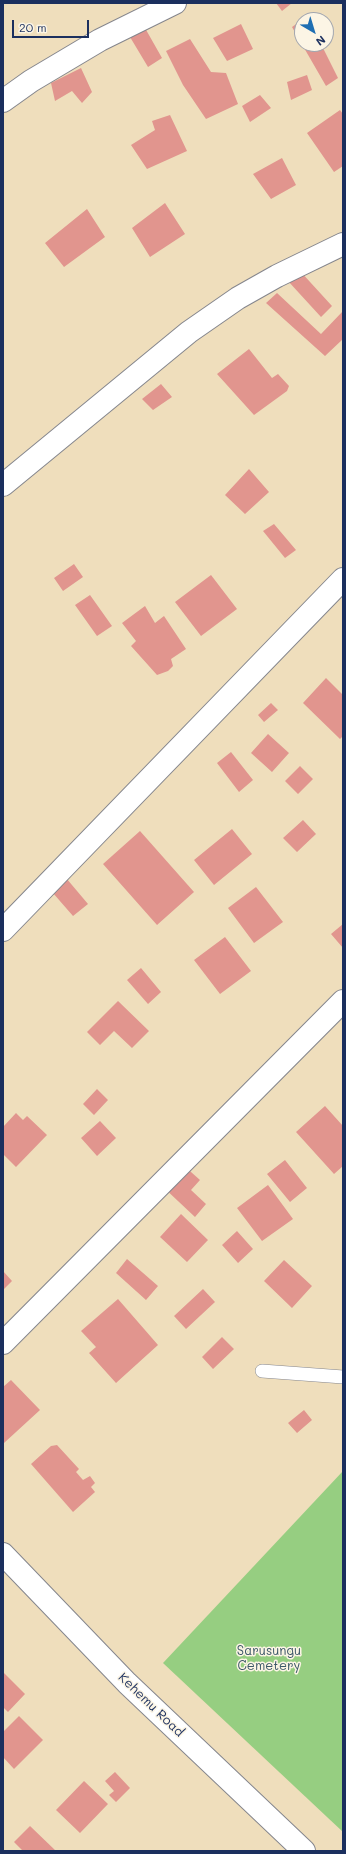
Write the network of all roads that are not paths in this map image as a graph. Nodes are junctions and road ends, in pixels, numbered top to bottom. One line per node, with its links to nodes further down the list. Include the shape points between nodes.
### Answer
1 (175, 3): 2 (street, via 100,40)
2 (3, 100)
3 (343, 244): 4 (street, via 238,298 189,332)
4 (3, 485)
5 (343, 579): 6 (street)
6 (3, 930)
7 (343, 1000): 8 (street)
8 (3, 1343)
9 (262, 1371): 10 (lane)
10 (343, 1377)
11 (3, 1554): 12 (street, Kehemu Road, via 127,1683)
12 (304, 1851)

